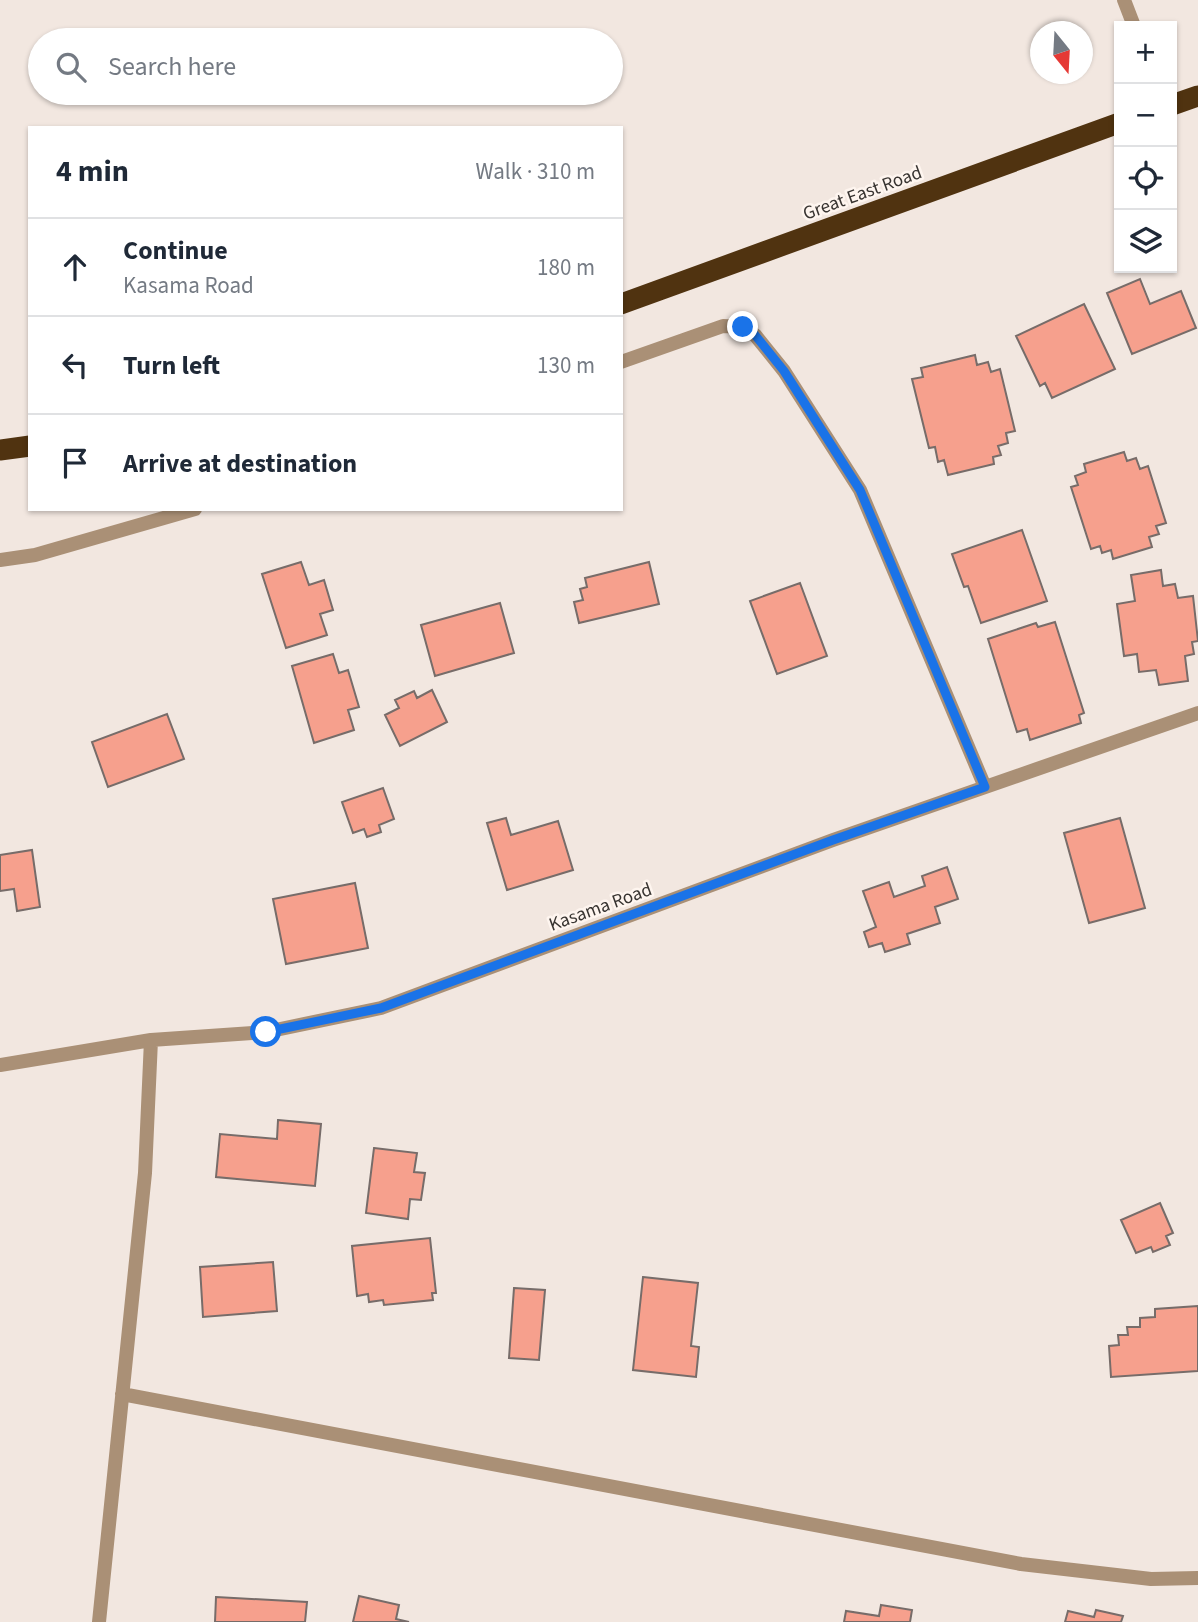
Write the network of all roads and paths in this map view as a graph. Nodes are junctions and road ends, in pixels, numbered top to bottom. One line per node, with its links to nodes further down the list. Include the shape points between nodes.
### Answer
1 (1125, 0): 2 (street)
2 (1132, 21)
3 (1198, 96): 4 (highway)
4 (1177, 103)
5 (1114, 125): 6 (highway, Great East Road)
6 (623, 303)
7 (623, 361): 13 (street, via 723,326 743,327 755,335 784,371 860,490)
8 (28, 446): 9 (highway)
9 (0, 450)
10 (188, 511): 11 (street, via 36,555)
11 (0, 560)
12 (1198, 713): 13 (street, Kasama Road)
13 (985, 787): 14 (street, Kasama Road, via 381,1008 266,1032)
14 (151, 1040): 15 (street, Kasama Road); 16 (street, via 145,1173)
15 (0, 1065)
16 (122, 1394): 17 (street, via 1021,1564 1151,1579); 18 (street)
17 (1198, 1578)
18 (99, 1622)

